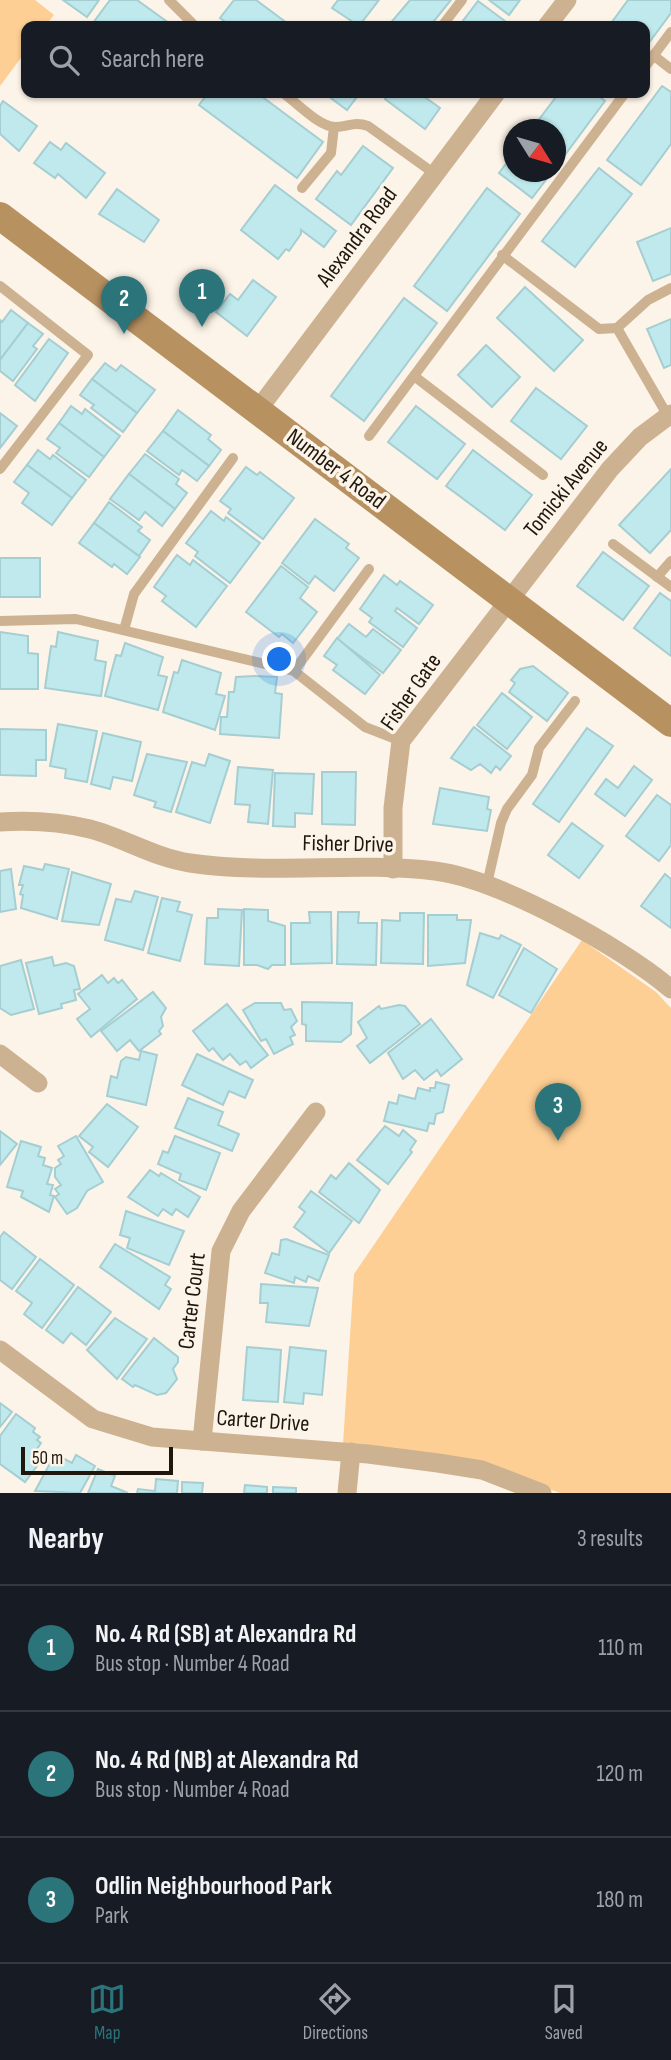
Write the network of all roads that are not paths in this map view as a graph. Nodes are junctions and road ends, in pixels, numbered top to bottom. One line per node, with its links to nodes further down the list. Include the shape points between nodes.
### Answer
1 (169, 0): 4 (lane)
2 (462, 0): 5 (lane)
3 (567, 0): 6 (street)
4 (190, 21)
5 (446, 21)
6 (551, 21)
7 (671, 32): 8 (lane)
8 (653, 55): 9 (lane); 10 (lane)
9 (650, 59)
10 (671, 68)
11 (290, 98): 14 (lane)
12 (492, 98): 15 (street, Alexandra Road)
13 (621, 98): 18 (lane)
14 (334, 127): 15 (lane, via 355,121 368,126); 16 (lane, via 331,153)
15 (435, 174): 23 (street, Alexandra Road)
16 (302, 188)
17 (0, 216): 23 (main road, Number 4 Road)
18 (502, 255): 21 (lane, via 599,329); 22 (lane)
19 (0, 286): 27 (lane, via 88,355)
20 (671, 288): 21 (lane, via 648,300)
21 (617, 328): 24 (lane)
22 (414, 376): 25 (lane); 28 (lane)
23 (257, 411): 34 (main road, Number 4 Road)
24 (670, 417): 34 (street, Tomicki Avenue, via 640,437 610,469)
25 (369, 436)
26 (233, 458): 36 (lane, via 134,594)
27 (0, 469)
28 (543, 475)
29 (613, 544): 32 (lane)
30 (671, 561): 32 (lane)
31 (369, 569): 37 (lane)
32 (657, 577): 33 (lane)
33 (671, 587)
34 (509, 600): 39 (main road, Number 4 Road); 40 (street, Fisher Gate)
35 (0, 621): 36 (lane, via 76,619)
36 (124, 630): 37 (lane)
37 (294, 671): 40 (lane, via 365,727)
38 (575, 701): 43 (lane, via 539,748 532,775 507,809)
39 (671, 723)
40 (401, 741): 42 (street, Fisher Gate, via 393,808)
41 (0, 822): 42 (street, Fisher Drive, via 91,829 188,863)
42 (393, 869): 43 (street, Fisher Drive, via 465,876)
43 (488, 884): 44 (street, Fisher Drive, via 640,965)
44 (671, 989)
45 (0, 1054): 46 (street)
46 (38, 1083)
47 (316, 1112): 49 (street, Carter Court, via 241,1210 221,1251)
48 (0, 1350): 49 (street, Carter Drive, via 93,1419 152,1437)
49 (202, 1441): 50 (street, Carter Drive)
50 (351, 1452): 51 (street); 52 (street, Carter Drive, via 482,1470)
51 (347, 1493)
52 (542, 1493)

